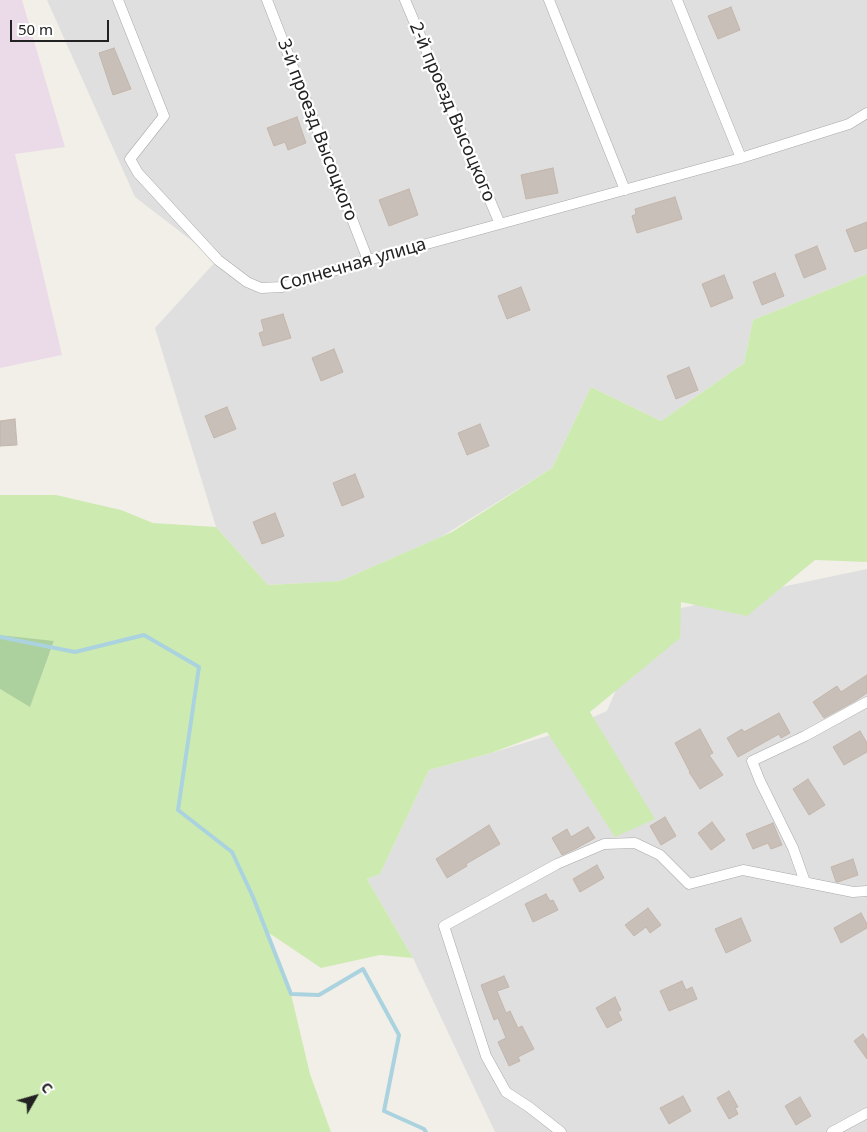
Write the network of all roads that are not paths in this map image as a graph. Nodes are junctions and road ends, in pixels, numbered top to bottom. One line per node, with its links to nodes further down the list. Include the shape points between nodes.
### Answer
1 (118, 0): 10 (street, Солнечная улица, via 164,116 130,159 138,173 218,260 247,282 261,288 282,287)
2 (267, 0): 10 (street, 3-й проезд Высоцкого)
3 (405, 0): 9 (street, 2-й проезд Высоцкого)
4 (549, 0): 8 (street)
5 (677, 0): 7 (street)
6 (867, 113): 7 (street, via 849,124)
7 (741, 158): 8 (street, Солнечная улица)
8 (625, 190): 9 (street, Солнечная улица)
9 (500, 224): 10 (street, Солнечная улица)
10 (368, 260)
11 (867, 702): 12 (street, via 752,761)
12 (806, 882): 13 (street, via 853,892); 15 (street, via 743,870 689,884 660,855 635,843 604,844 557,864 444,926 486,1056 506,1092)
13 (867, 891)
14 (867, 1114): 16 (street)
15 (561, 1132)
16 (832, 1132)

